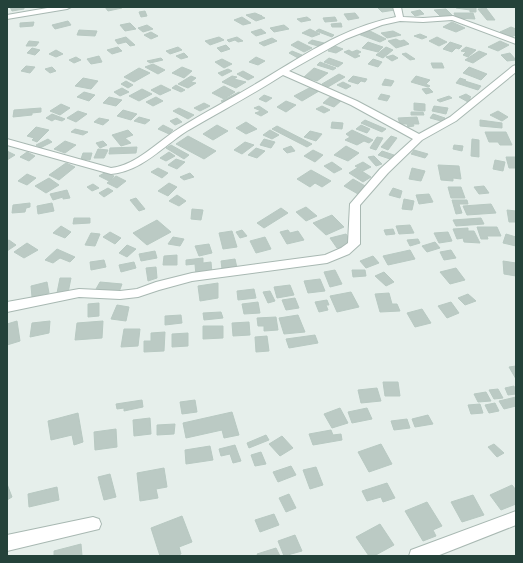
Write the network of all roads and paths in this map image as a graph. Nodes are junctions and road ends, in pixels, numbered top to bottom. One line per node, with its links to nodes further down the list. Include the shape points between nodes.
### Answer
1 (67, 7): 3 (street)
2 (397, 7): 4 (street)
3 (7, 17)
4 (400, 19): 5 (street, via 453,18); 6 (street, via 376,23 355,32)
5 (516, 42)
6 (283, 72): 8 (street, via 354,103); 9 (street, via 172,136 132,167 121,171)
7 (514, 72): 8 (street, via 453,119)
8 (419, 138): 10 (street, via 384,171 355,204 354,244 333,256 192,277 138,293 79,293)
9 (7, 142)
10 (7, 307)
11 (516, 518): 14 (street)
12 (93, 524): 13 (street)
13 (7, 543)
14 (417, 556)

